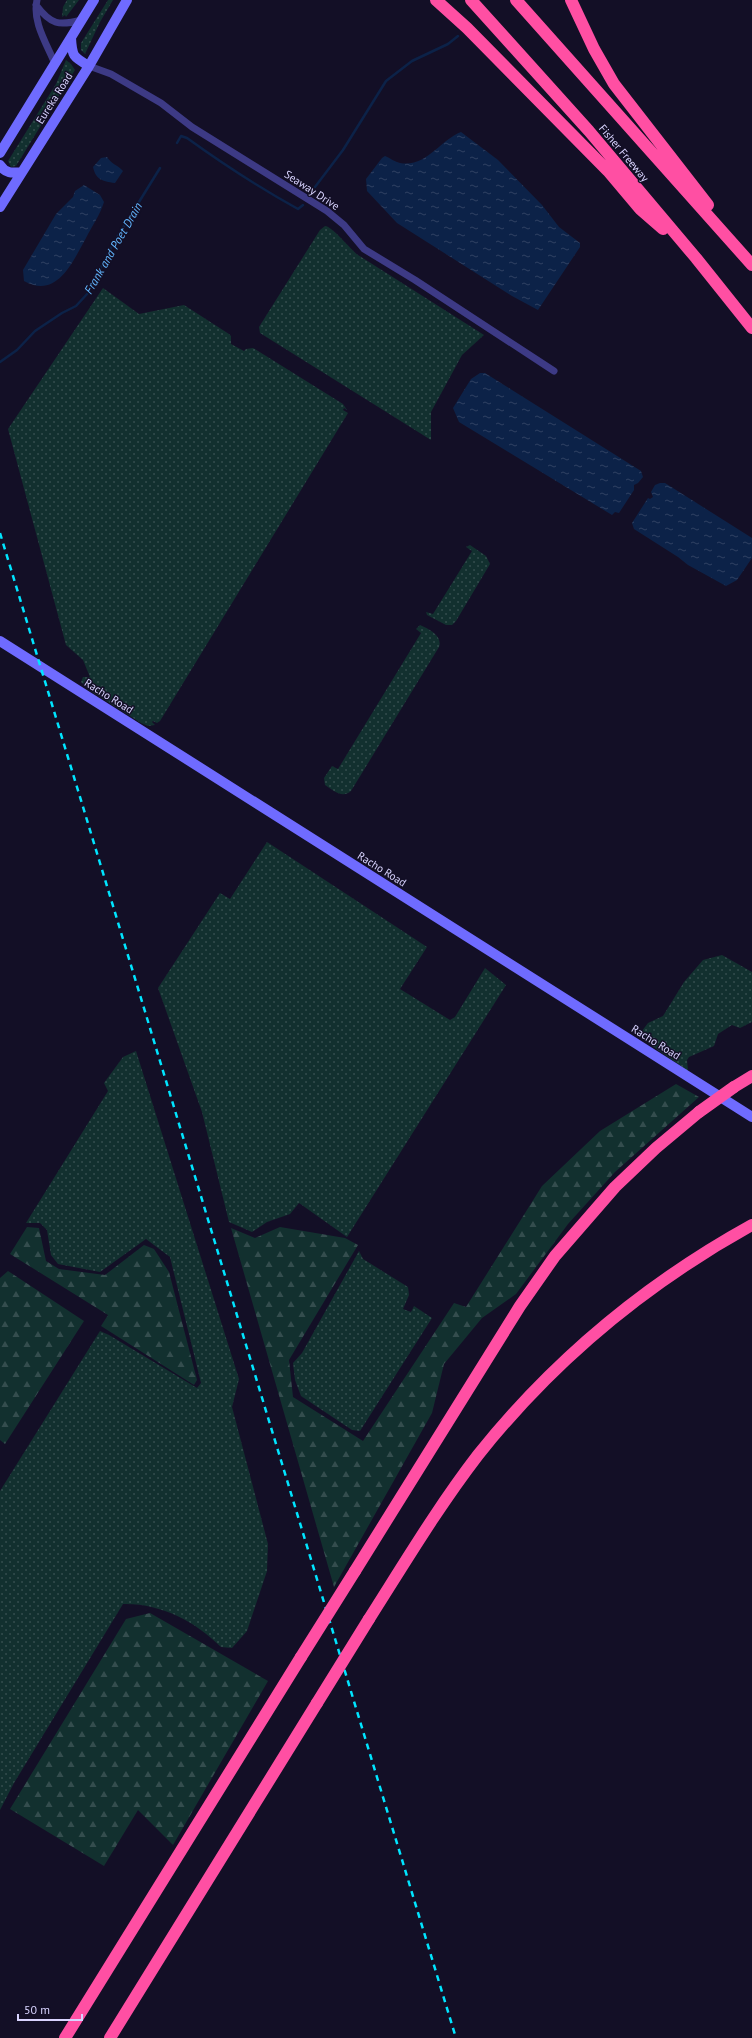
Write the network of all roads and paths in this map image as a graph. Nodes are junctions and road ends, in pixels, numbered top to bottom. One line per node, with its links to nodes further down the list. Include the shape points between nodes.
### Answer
1 (94, 0): 8 (street, Eureka Road)
2 (127, 0): 11 (street, Eureka Road)
3 (436, 0): 17 (highway, via 608,171 640,209)
4 (471, 0): 17 (highway, Fisher Freeway, via 589,132)
5 (516, 0): 16 (highway, Fisher Freeway)
6 (571, 0): 16 (highway, via 614,84 712,210)
7 (37, 3): 8 (street, via 43,14 52,21 64,24); 10 (street, via 35,11 38,23)
8 (82, 20): 9 (street, Eureka Road)
9 (71, 38): 10 (street, Eureka Road); 11 (street, via 72,52 76,59)
10 (55, 64): 12 (street, Eureka Road)
11 (89, 66): 14 (street, Eureka Road); 20 (street, Seaway Drive, via 111,74 156,100 204,135 327,211 344,225 364,249)
12 (0, 154)
13 (0, 165): 14 (street, via 4,171)
14 (22, 172): 15 (street, Eureka Road)
15 (0, 207)
16 (735, 246): 18 (highway, Fisher Freeway)
17 (696, 258): 19 (highway, Fisher Freeway)
18 (752, 265)
19 (752, 328)
20 (554, 372)
21 (0, 641): 23 (street, Racho Road)
22 (752, 1076): 25 (highway, bridge, via 699,1112 656,1148 615,1186 555,1256 516,1313)
23 (752, 1117)
24 (752, 1225): 26 (highway, bridge, via 694,1258 624,1310 568,1358 483,1449 456,1485 369,1619)
25 (65, 2038)
26 (110, 2038)

